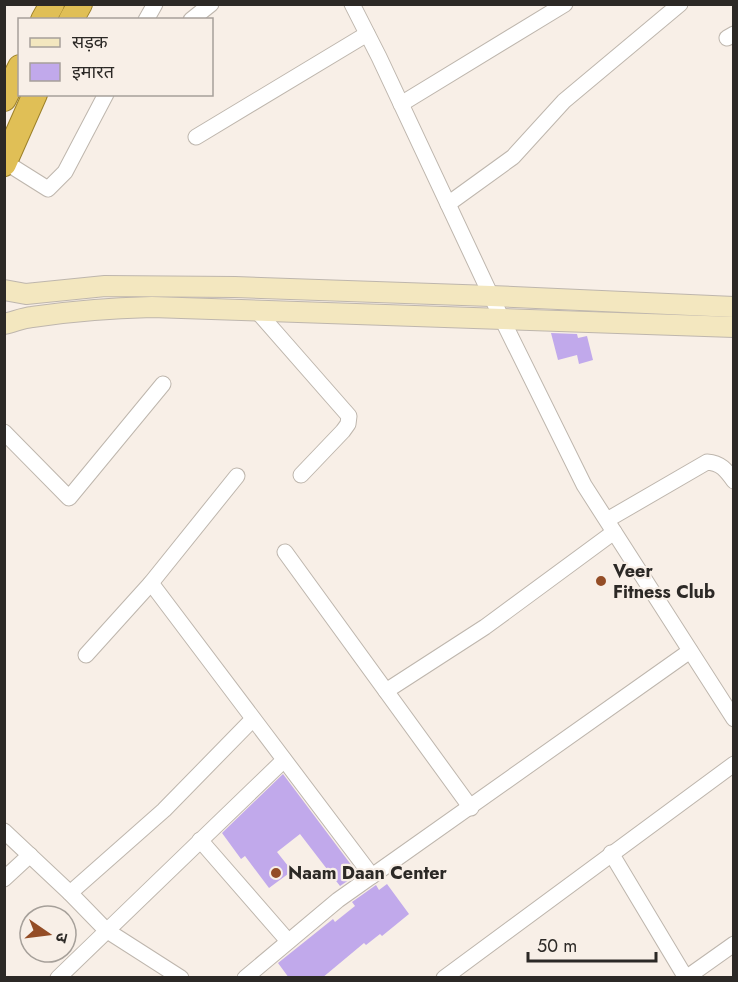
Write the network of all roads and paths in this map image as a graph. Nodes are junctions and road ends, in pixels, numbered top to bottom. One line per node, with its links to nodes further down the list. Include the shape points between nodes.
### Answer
1 (52, 4): 9 (highway)
2 (80, 4): 10 (highway)
3 (154, 4): 11 (street)
4 (212, 4): 12 (street)
5 (352, 4): 13 (street)
6 (565, 4): 8 (street)
7 (680, 4): 21 (street, via 564,101 513,157)
8 (540, 10): 18 (street)
9 (44, 18)
10 (72, 18)
11 (147, 18)
12 (194, 18)
13 (367, 34): 18 (street); 19 (street)
14 (18, 71): 17 (highway)
15 (34, 96): 20 (highway)
16 (105, 96): 20 (street, via 65,172 48,189)
17 (4, 99)
18 (401, 104): 21 (street)
19 (196, 136)
20 (5, 163)
21 (448, 204): 23 (street)
22 (4, 290): 23 (main road, via 26,294 105,286 235,287)
23 (491, 296): 25 (street); 26 (main road)
24 (256, 310): 25 (main road); 27 (main road, via 109,308); 30 (street, via 349,416 343,431)
25 (501, 317): 26 (main road); 33 (street, via 584,485)
26 (729, 317)
27 (4, 324)
28 (163, 384): 29 (street, via 69,498)
29 (4, 432)
30 (301, 475)
31 (237, 476): 35 (street)
32 (734, 481): 33 (street, via 727,470 707,462)
33 (611, 526): 36 (street); 38 (street, via 484,627)
34 (285, 552): 38 (street)
35 (151, 584): 37 (street); 39 (street)
36 (690, 651): 40 (street); 43 (street)
37 (86, 654)
38 (386, 691): 43 (street)
39 (253, 719): 41 (street); 50 (street, via 165,810)
40 (734, 719)
41 (284, 760): 45 (street); 48 (street)
42 (734, 764): 46 (street)
43 (471, 808): 48 (street)
44 (4, 831): 47 (street)
45 (200, 840): 51 (street); 52 (street)
46 (611, 853): 57 (street); 58 (street)
47 (30, 855): 49 (street); 50 (street)
48 (372, 876): 52 (street)
49 (4, 879)
50 (70, 892): 51 (street)
51 (106, 930): 54 (street); 55 (street)
52 (288, 941): 56 (street)
53 (734, 944): 58 (street)
54 (58, 978)
55 (182, 978)
56 (245, 978)
57 (444, 978)
58 (686, 978)

